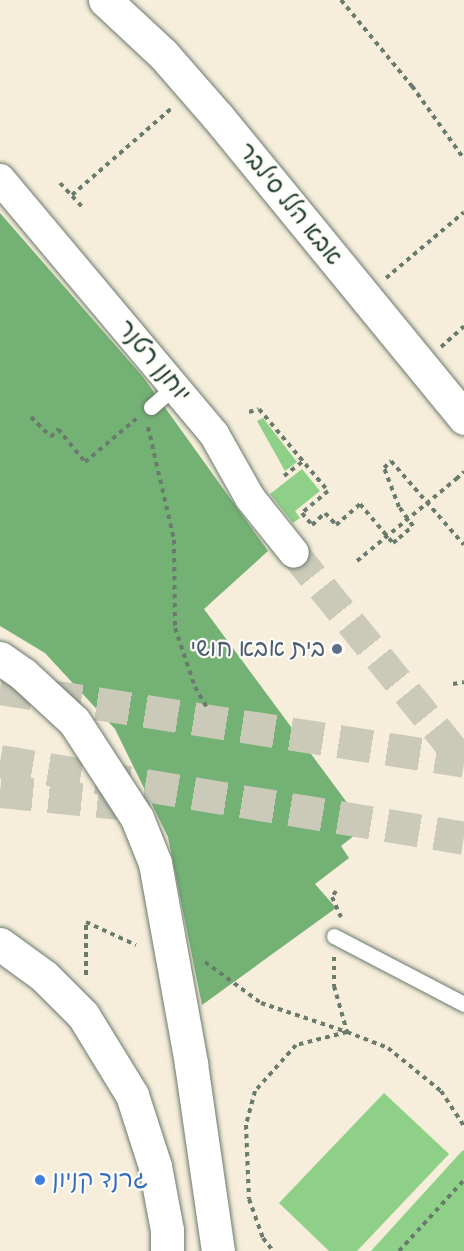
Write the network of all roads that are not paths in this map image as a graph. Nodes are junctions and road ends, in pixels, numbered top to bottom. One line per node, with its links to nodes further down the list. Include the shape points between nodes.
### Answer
1 (105, 0): 5 (main road, אבא הלל סילבר, via 163,54 218,117)
2 (0, 179): 3 (street, יוחנן רטנר)
3 (175, 386): 4 (lane); 6 (street, יוחנן רטנר, via 214,434 250,498)
4 (151, 407)
5 (464, 418)
6 (294, 554)
7 (0, 658): 12 (main road, bridge, via 74,721 136,818 155,863 188,1042)
8 (334, 936): 10 (lane)
9 (0, 944): 11 (main road, via 44,976 83,1015 105,1046 145,1128)
10 (464, 1004)
11 (162, 1244)
12 (218, 1251)

